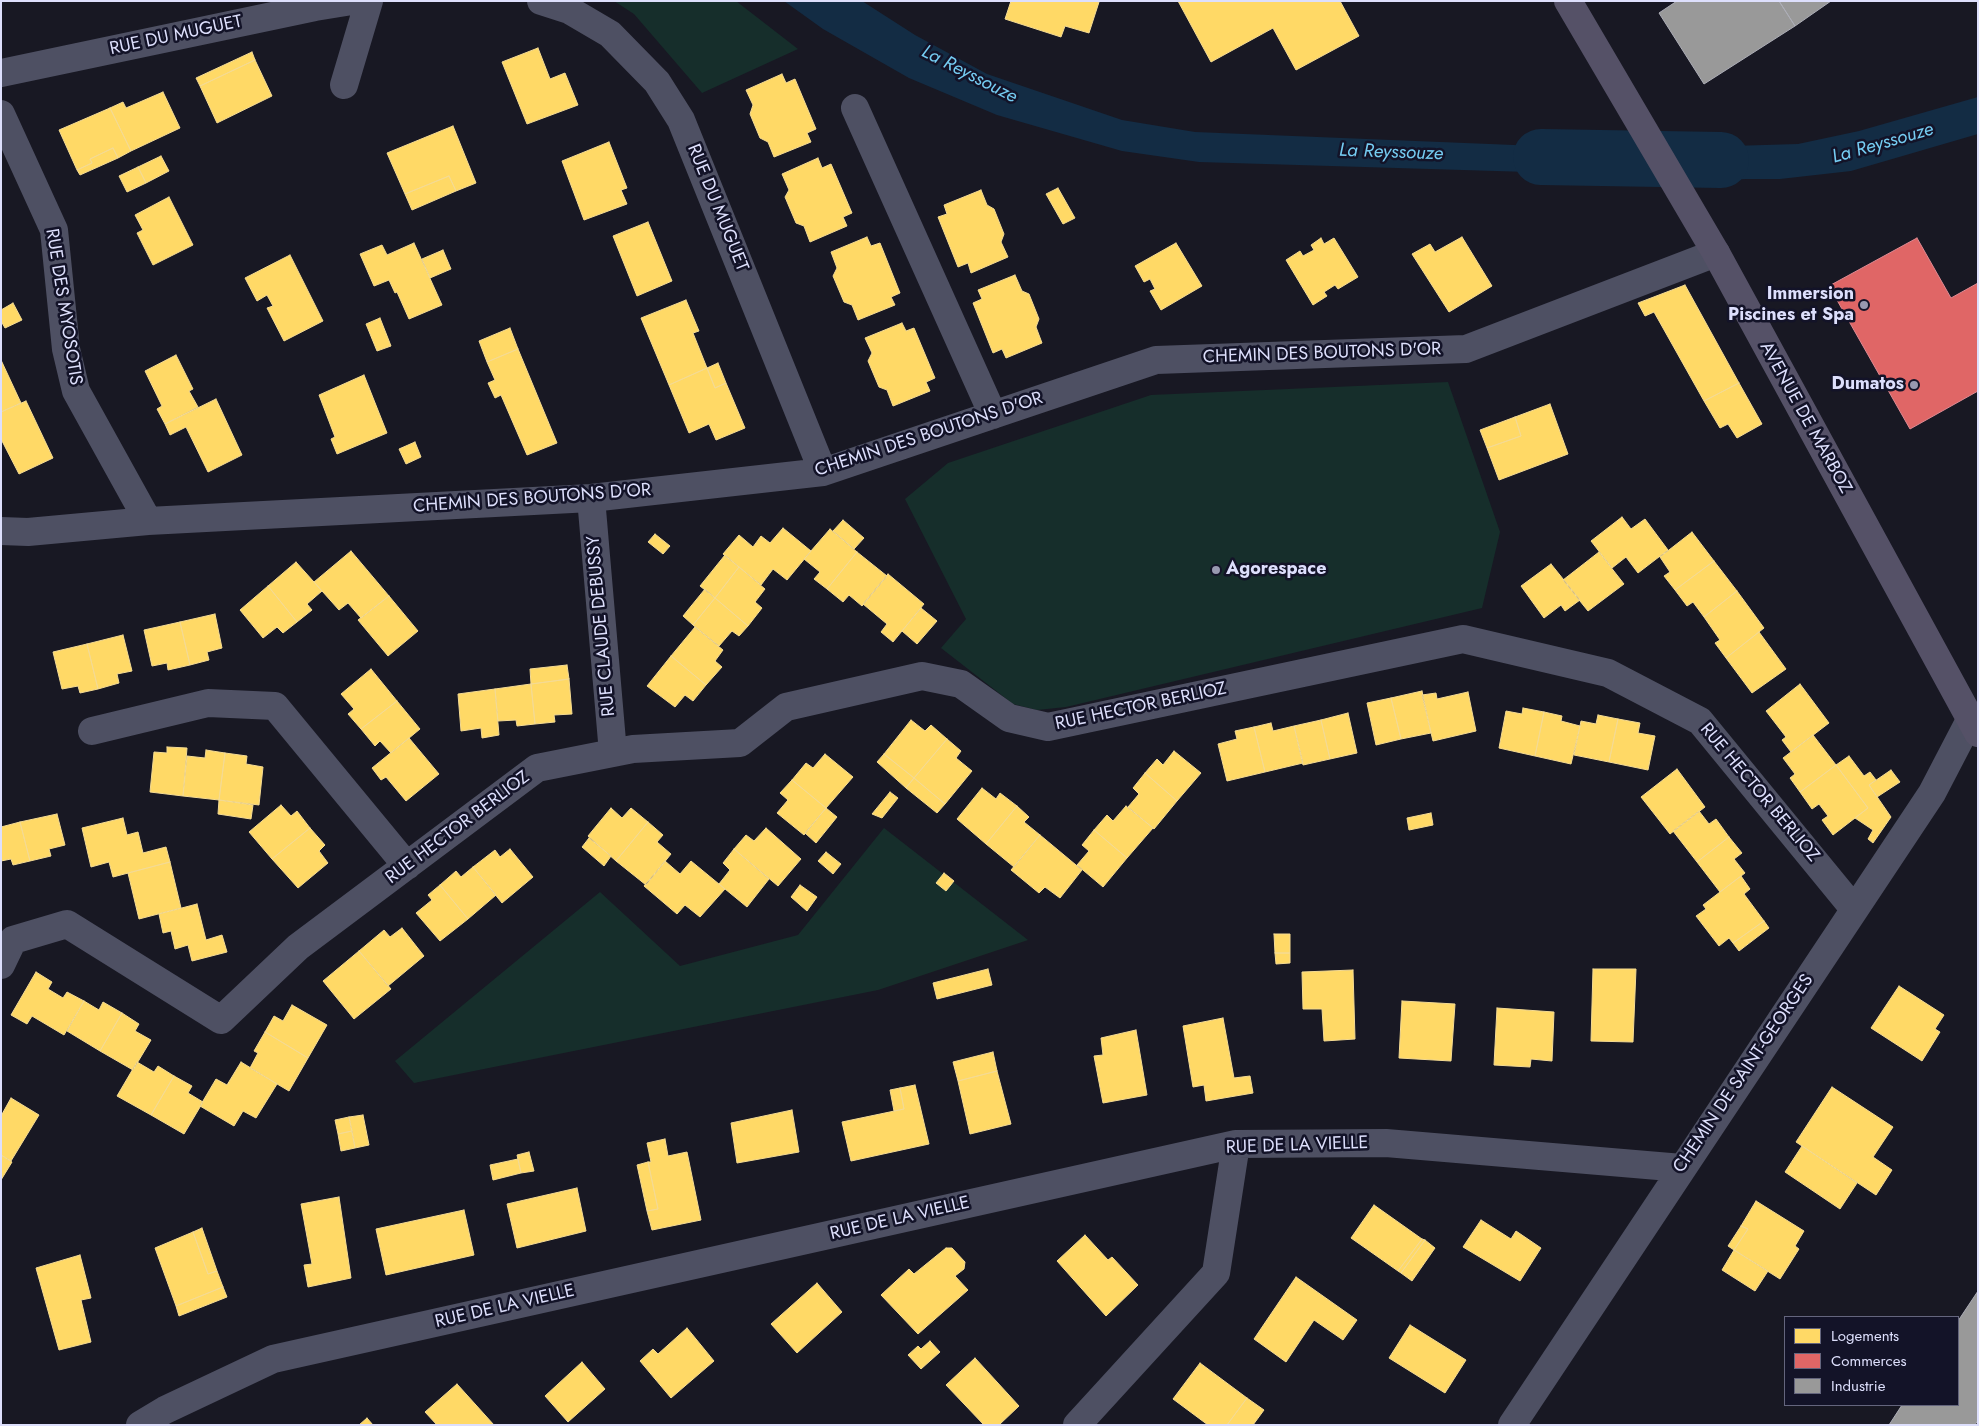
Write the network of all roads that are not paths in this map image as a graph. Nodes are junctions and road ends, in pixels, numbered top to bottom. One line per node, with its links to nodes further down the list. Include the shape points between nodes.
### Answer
1 (352, 1): 5 (street, RUE DU MUGUET, via 315,6)
2 (369, 1): 6 (street)
3 (541, 1): 11 (street, RUE DU MUGUET, via 569,10 610,34 657,82 681,120)
4 (1568, 1): 9 (main road, AVENUE DE MARBOZ)
5 (1, 73)
6 (344, 85)
7 (855, 108): 10 (street)
8 (1, 114): 13 (street, RUE DES MYOSOTIS, via 54,230 66,349 76,391)
9 (1716, 253): 10 (street, CHEMIN DES BOUTONS D'OR, via 1466,349 1156,360); 15 (main road, AVENUE DE MARBOZ)
10 (993, 415): 11 (street, CHEMIN DES BOUTONS D'OR)
11 (823, 472): 12 (street, CHEMIN DES BOUTONS D'OR)
12 (591, 498): 13 (street, CHEMIN DES BOUTONS D'OR); 17 (street, RUE CLAUDE DEBUSSY)
13 (148, 521): 14 (street, CHEMIN DES BOUTONS D'OR, via 28,532)
14 (1, 531)
15 (1974, 726): 19 (street, CHEMIN DE SAINT-GEORGES)
16 (92, 731): 18 (street, via 208,703 274,706)
17 (613, 753): 18 (street, RUE HECTOR BERLIOZ, via 537,768); 19 (street, RUE HECTOR BERLIOZ, via 740,743 786,707 922,676 961,684 1009,718 1048,727 1463,639 1608,674 1700,720)
18 (407, 866): 20 (street, RUE HECTOR BERLIOZ, via 298,947 220,1020 67,924 13,940)
19 (1854, 909): 22 (street, CHEMIN DE SAINT-GEORGES)
20 (1, 964)
21 (1236, 1144): 22 (street, RUE DE LA VIELLE, via 1386,1143); 23 (street, RUE DE LA VIELLE, via 274,1359 164,1410); 24 (street, via 1216,1273)
22 (1682, 1168): 25 (street, CHEMIN DE SAINT-GEORGES)
23 (140, 1425)
24 (1077, 1425)
25 (1512, 1425)

